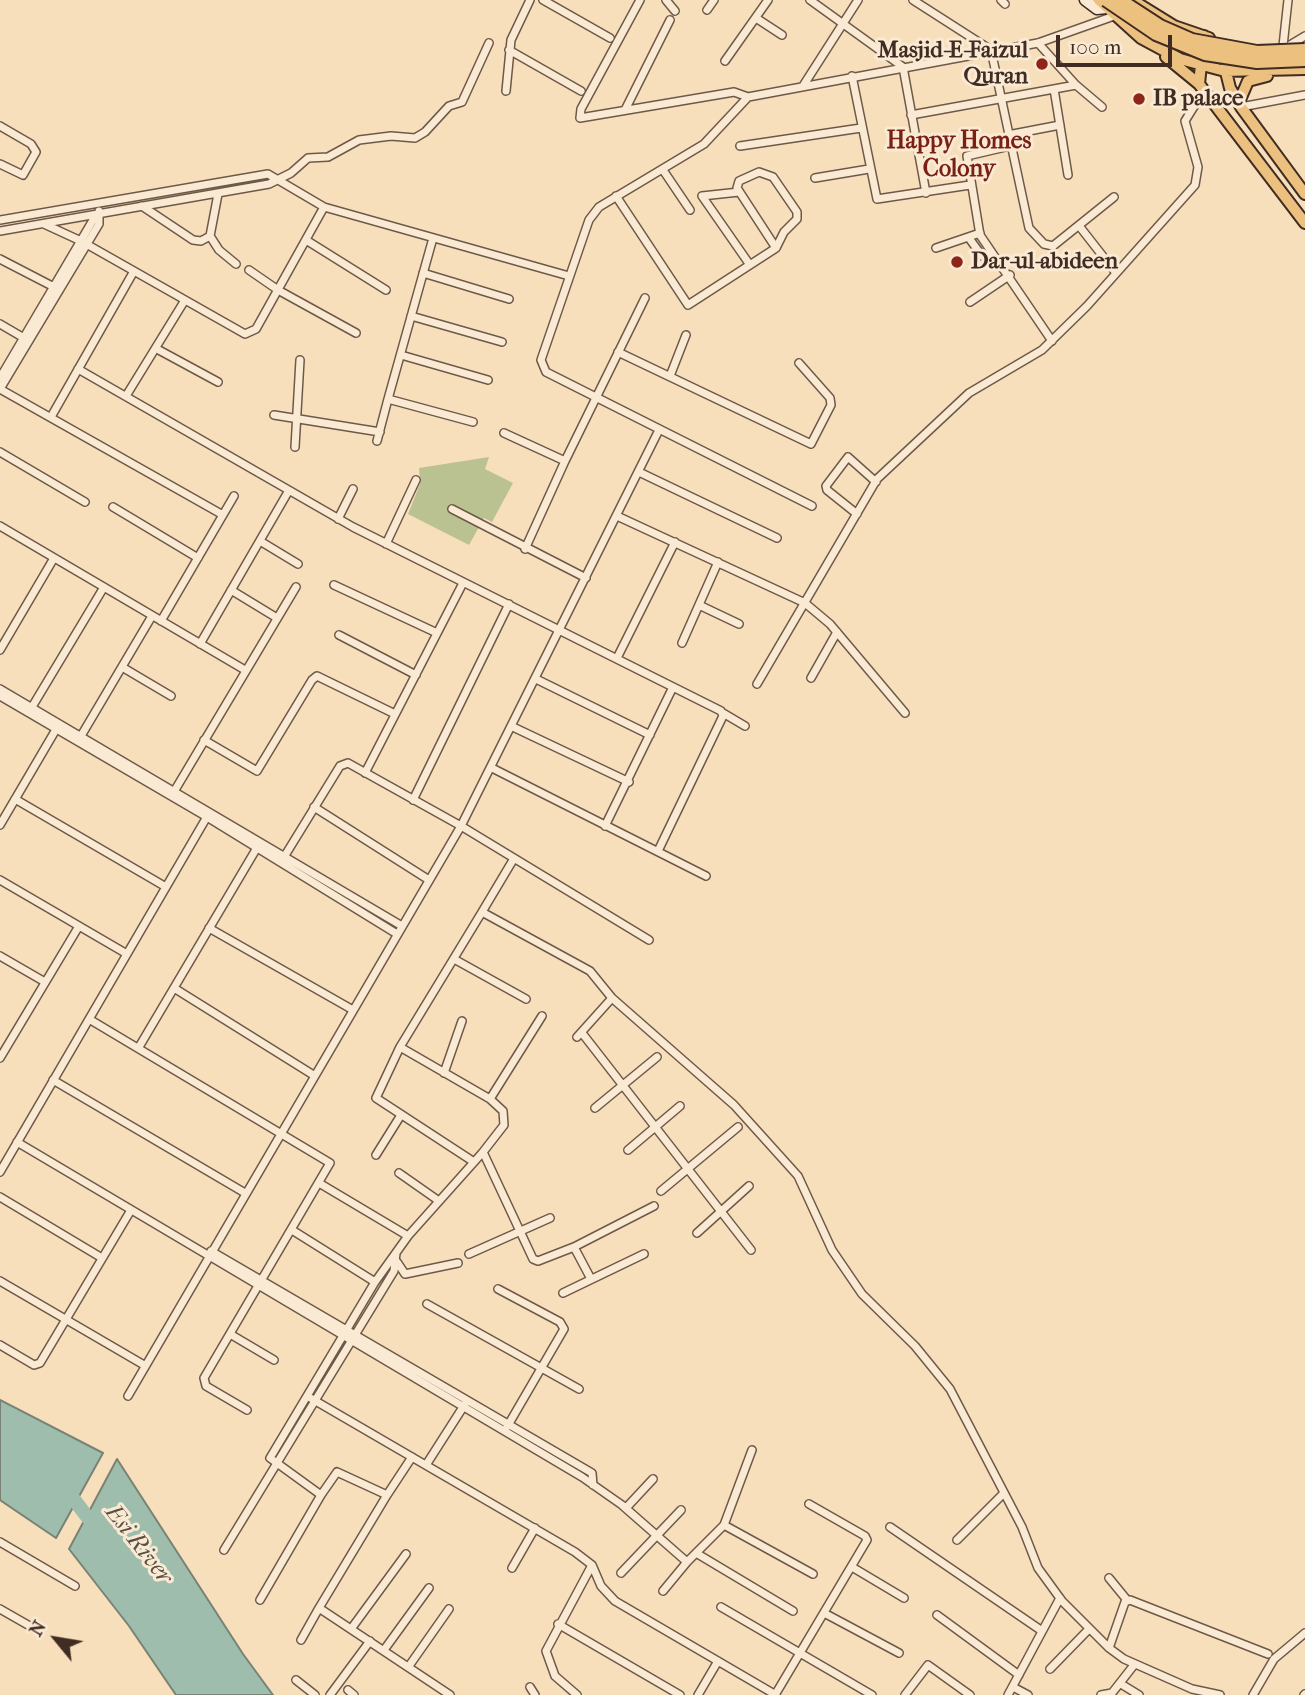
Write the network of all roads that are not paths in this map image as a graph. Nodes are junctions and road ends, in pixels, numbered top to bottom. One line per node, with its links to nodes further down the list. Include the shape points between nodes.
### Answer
1 (530, 0): 30 (street)
2 (543, 0): 23 (street)
3 (640, 0): 52 (street, via 580,118)
4 (666, 0): 16 (street)
5 (714, 0): 15 (street)
6 (768, 0): 17 (street)
7 (810, 0): 19 (street)
8 (858, 0): 19 (street)
9 (913, 0): 31 (street)
10 (1085, 0): 14 (street, via 1097,9)
11 (1121, 0): 32 (highway, bridge, via 1160,26 1199,42 1257,51)
12 (1132, 0): 21 (main road, via 1174,26)
13 (1288, 0): 29 (street)
14 (1106, 6): 24 (main road); 26 (street); 33 (highway, bridge, via 1197,51 1257,62)
15 (707, 10)
16 (675, 12)
17 (756, 18): 20 (street); 34 (street)
18 (670, 20): 52 (street)
19 (844, 24): 36 (street); 42 (street)
20 (782, 35)
21 (1204, 36): 27 (main road); 35 (main road)
22 (1305, 36): 29 (street)
23 (610, 38)
24 (1142, 38): 35 (main road, via 1163,52); 43 (main road)
25 (489, 43): 65 (street, via 461,102 449,106 425,132 415,138 359,140 328,157 308,158)
26 (1038, 43): 31 (street); 41 (street)
27 (1229, 43): 29 (main road); 38 (main road)
28 (1305, 44): 29 (main road)
29 (1287, 45)
30 (509, 50): 45 (street); 46 (street)
31 (991, 50): 36 (street); 49 (street)
32 (1305, 50)
33 (1305, 60)
34 (725, 61)
35 (1199, 65): 38 (main road); 43 (main road)
36 (903, 67): 40 (street); 53 (street)
37 (1305, 69): 39 (main road)
38 (1225, 71): 39 (main road); 50 (main road)
39 (1287, 71): 50 (main road, via 1248,81)
40 (852, 76): 42 (street); 56 (street)
41 (1076, 85): 44 (street); 51 (street)
42 (803, 86): 48 (street)
43 (1201, 88): 80 (main road); 98 (street, via 1185,121 1198,167 1195,184)
44 (1055, 89): 49 (street); 54 (street)
45 (506, 91)
46 (581, 91)
47 (1305, 95): 50 (street)
48 (748, 97): 52 (street, via 734,92); 62 (street, via 704,144)
49 (1001, 99): 53 (street); 57 (street)
50 (1240, 104): 70 (main road)
51 (1102, 107)
52 (625, 110)
53 (911, 115): 68 (street)
54 (1060, 125): 57 (street); 63 (street)
55 (0, 126): 60 (street, via 31,144 36,152 23,175)
56 (861, 128): 58 (street); 61 (street)
57 (1008, 135): 59 (street)
58 (740, 146)
59 (1010, 146): 66 (street, via 967,156); 81 (street, via 1029,228 1049,247)
60 (0, 164)
61 (869, 169): 64 (street); 68 (street, via 877,200)
62 (663, 170): 71 (street); 76 (street)
63 (1069, 175)
64 (815, 178)
65 (280, 179): 69 (street); 73 (street, via 268,174); 75 (street)
66 (970, 185): 68 (street); 83 (street)
67 (739, 192): 89 (street); 89 (street, via 739,181 768,173 797,212 797,219); 94 (street, via 702,196)
68 (926, 193)
69 (218, 194): 74 (street); 84 (street)
70 (1305, 194)
71 (616, 196): 94 (street, via 688,306); 100 (street, via 589,220)
72 (1114, 197): 81 (street)
73 (99, 203): 77 (street); 78 (street)
74 (141, 206): 77 (street); 84 (street, via 193,240)
75 (324, 207): 85 (street); 87 (street)
76 (690, 210)
77 (99, 216): 79 (street); 88 (street)
78 (0, 220)
79 (43, 223): 82 (street); 88 (street)
80 (1305, 223)
81 (1080, 227): 98 (street)
82 (0, 231)
83 (980, 233): 86 (street); 99 (street)
84 (210, 236): 93 (street)
85 (433, 238): 97 (street); 100 (street)
86 (969, 238): 90 (street, via 963,236); 91 (street)
87 (306, 240): 102 (street); 103 (street)
88 (83, 243): 96 (street); 101 (street); 125 (street)
89 (776, 248): 94 (street)
90 (936, 248)
91 (982, 256)
92 (0, 259): 101 (street)
93 (236, 264)
94 (750, 265)
95 (249, 270): 102 (street)
96 (134, 271): 106 (street); 120 (street)
97 (423, 273): 105 (street); 108 (street)
98 (1116, 273): 113 (street)
99 (1010, 275): 107 (street); 113 (street)
100 (569, 276): 127 (street, via 542,367)
101 (54, 287): 112 (street)
102 (278, 290): 106 (street, via 245,334); 110 (street)
103 (386, 290)
104 (645, 298): 116 (street)
105 (509, 299)
106 (185, 300): 115 (street)
107 (970, 302)
108 (411, 316): 114 (street); 117 (street)
109 (0, 324): 112 (street)
110 (356, 333)
111 (686, 335): 121 (street)
112 (24, 338): 122 (street)
113 (1052, 341): 142 (street, via 969,393)
114 (502, 342)
115 (157, 349): 124 (street); 126 (street)
116 (618, 352): 121 (street); 127 (street)
117 (401, 355): 123 (street); 128 (street)
118 (300, 360): 131 (street)
119 (799, 363): 121 (street, via 830,398 831,405 811,444)
120 (78, 369): 126 (street); 130 (street)
121 (670, 376)
122 (0, 378)
123 (488, 380)
124 (218, 382)
125 (0, 389): 130 (street)
126 (127, 396): 144 (street)
127 (594, 398): 133 (street); 139 (street)
128 (388, 399): 132 (street); 134 (street)
129 (274, 415): 131 (street)
130 (51, 417): 151 (street)
131 (297, 418): 134 (street); 137 (street)
132 (473, 422)
133 (659, 430): 140 (street); 147 (street)
134 (380, 432): 136 (street)
135 (504, 433): 139 (street)
136 (377, 441)
137 (295, 447)
138 (0, 452): 146 (street)
139 (565, 461): 159 (street)
140 (639, 472): 152 (street); 155 (street)
141 (416, 480): 158 (street)
142 (876, 482): 150 (street, via 868,488); 150 (street, via 848,457 826,486)
143 (353, 489): 153 (street)
144 (288, 492): 153 (street); 156 (street)
145 (234, 496): 151 (street)
146 (85, 502)
147 (812, 506)
148 (113, 507): 161 (street)
149 (452, 509): 159 (street)
150 (857, 514): 170 (street)
151 (223, 515): 161 (street)
152 (617, 516): 157 (street); 164 (street)
153 (338, 519): 158 (street)
154 (0, 526): 160 (street)
155 (777, 538)
156 (260, 541): 163 (street); 169 (street)
157 (675, 542): 162 (street); 184 (street)
158 (386, 544): 165 (street)
159 (525, 549): 164 (street)
160 (54, 558): 167 (street); 183 (street)
161 (198, 558): 175 (street)
162 (718, 562): 170 (street); 172 (street)
163 (298, 564)
164 (586, 578): 177 (street)
165 (463, 583): 171 (street); 179 (street)
166 (334, 585): 179 (street)
167 (104, 587): 173 (street); 195 (street)
168 (296, 587): 174 (street)
169 (231, 590): 174 (street); 182 (street)
170 (805, 603): 178 (street); 190 (street)
171 (509, 604): 177 (street); 210 (street)
172 (699, 605): 176 (street); 181 (street)
173 (152, 616): 175 (street); 185 (street)
174 (277, 618): 186 (street)
175 (161, 621): 182 (street)
176 (739, 624)
177 (559, 628): 184 (street); 189 (street)
178 (837, 632): 188 (street); 197 (street)
179 (437, 634): 187 (street)
180 (339, 635): 187 (street)
181 (682, 643)
182 (200, 644): 186 (street)
183 (0, 650)
184 (617, 658): 191 (street)
185 (122, 667): 194 (street); 202 (street)
186 (245, 670): 204 (street)
187 (416, 675): 198 (street)
188 (811, 678)
189 (536, 679): 201 (street); 203 (street)
190 (757, 684)
191 (673, 687): 196 (street); 203 (street)
192 (0, 689): 195 (street)
193 (0, 696): 199 (street)
194 (171, 696)
195 (32, 707): 199 (street)
196 (723, 713): 200 (street); 217 (street)
197 (905, 713)
198 (395, 714): 204 (street, via 317,676 257,771); 206 (street)
199 (58, 726): 202 (street); 209 (street); 212 (street)
200 (745, 726)
201 (513, 727): 205 (street); 207 (street)
202 (81, 736): 208 (street)
203 (650, 736): 207 (street)
204 (204, 740): 208 (street)
205 (492, 768): 214 (street); 215 (street)
206 (365, 773): 210 (street); 211 (street, via 344,763)
207 (629, 782): 215 (street)
208 (175, 790): 212 (street)
209 (15, 799): 213 (street); 223 (street)
210 (413, 800): 214 (street)
211 (314, 807): 218 (street); 222 (street)
212 (209, 814): 216 (street); 223 (street)
213 (0, 825)
214 (461, 826): 219 (street); 222 (street)
215 (605, 826): 217 (street)
216 (258, 845): 218 (street); 226 (street)
217 (658, 851): 220 (street)
218 (283, 859): 227 (street)
219 (513, 860): 224 (street); 228 (street)
220 (706, 876)
221 (0, 880): 225 (street)
222 (429, 880): 227 (street)
223 (166, 887): 229 (street)
224 (482, 912): 231 (street); 234 (street, via 590,971)
225 (79, 926): 229 (street); 232 (street)
226 (209, 928): 233 (street); 236 (street)
227 (400, 930): 236 (street)
228 (649, 940)
229 (127, 954): 238 (street)
230 (0, 956): 232 (street)
231 (454, 960): 235 (street); 241 (street)
232 (45, 982): 243 (street)
233 (174, 988): 240 (street); 245 (street)
234 (612, 998): 247 (street, via 579,1035); 312 (street, via 734,1105 798,1176 832,1250 862,1294 915,1346 950,1389)
235 (526, 999)
236 (353, 1010): 245 (street)
237 (542, 1016): 248 (street)
238 (89, 1019): 240 (street); 246 (street)
239 (462, 1021): 244 (street)
240 (139, 1047): 254 (street)
241 (400, 1047): 244 (street); 251 (street, via 376,1098)
242 (657, 1057): 247 (street)
243 (0, 1058)
244 (444, 1073): 248 (street)
245 (315, 1076): 254 (street)
246 (53, 1080): 255 (street); 266 (street)
247 (622, 1085): 250 (street); 252 (street)
248 (490, 1099): 257 (street, via 505,1117)
249 (680, 1106): 252 (street)
250 (595, 1108)
251 (401, 1115): 258 (street); 259 (street)
252 (656, 1127): 256 (street); 260 (street)
253 (738, 1127): 260 (street)
254 (281, 1134): 263 (street, via 328,1160 330,1166); 266 (street)
255 (18, 1142): 261 (street); 270 (street)
256 (628, 1150)
257 (484, 1152): 259 (street); 274 (street)
258 (376, 1155)
259 (474, 1162): 268 (street)
260 (688, 1168): 265 (street); 271 (street)
261 (0, 1172)
262 (399, 1173): 268 (street)
263 (319, 1183): 273 (street); 276 (street)
264 (749, 1186): 271 (street)
265 (661, 1191)
266 (245, 1193): 279 (street)
267 (0, 1197): 283 (street)
268 (439, 1201): 276 (street)
269 (654, 1206): 277 (street)
270 (131, 1210): 279 (street); 283 (street)
271 (721, 1211): 275 (street); 278 (street)
272 (550, 1218): 274 (street)
273 (292, 1230): 287 (street); 288 (street)
274 (523, 1231): 277 (street, via 533,1259 538,1261); 280 (street)
275 (696, 1233)
276 (408, 1236): 282 (street)
277 (574, 1247): 285 (street)
278 (751, 1250)
279 (209, 1254): 288 (street); 298 (street)
280 (469, 1254)
281 (644, 1254): 285 (street)
282 (396, 1257): 284 (street, via 405,1274); 287 (street); 295 (street)
283 (102, 1258): 292 (street)
284 (458, 1263)
285 (591, 1279): 290 (street)
286 (0, 1281): 292 (street)
287 (375, 1282): 293 (street)
288 (260, 1283): 293 (street); 294 (street)
289 (498, 1289): 299 (street, via 560,1322 564,1329)
290 (564, 1293)
291 (427, 1304): 299 (street)
292 (64, 1321): 296 (street, via 37,1365); 298 (street)
293 (344, 1333): 295 (street); 302 (street)
294 (230, 1334): 297 (street); 305 (street, via 204,1383)
295 (353, 1338): 303 (street); 304 (street)
296 (0, 1345)
297 (274, 1360)
298 (144, 1365): 301 (street)
299 (543, 1369): 300 (street); 306 (street)
300 (579, 1389)
301 (128, 1396)
302 (307, 1396): 303 (street); 309 (street, via 270,1458)
303 (316, 1401): 308 (street); 309 (street)
304 (466, 1403): 306 (street); 310 (street)
305 (247, 1410)
306 (507, 1427): 316 (street)
307 (752, 1450): 318 (street)
308 (412, 1457): 310 (street); 314 (street)
309 (277, 1464): 313 (street); 324 (street)
310 (426, 1465): 320 (street)
311 (653, 1479): 316 (street)
312 (1004, 1493): 322 (street); 338 (street, via 1038,1568)
313 (321, 1495): 314 (street, via 337,1472); 339 (street)
314 (387, 1495): 342 (street)
315 (809, 1504): 329 (street, via 867,1538)
316 (626, 1508): 321 (street)
317 (681, 1510): 321 (street)
318 (724, 1525): 325 (street); 332 (street)
319 (890, 1527): 352 (street)
320 (535, 1528): 328 (street); 330 (street)
321 (658, 1536): 327 (street); 331 (street)
322 (957, 1540)
323 (0, 1542): 334 (street)
324 (223, 1550)
325 (696, 1553): 327 (street); 345 (street)
326 (406, 1554): 350 (street)
327 (687, 1562): 336 (street)
328 (592, 1564): 348 (street); 361 (street, via 608,1596)
329 (852, 1567): 337 (street); 346 (street)
330 (512, 1569)
331 (621, 1573)
332 (813, 1574)
333 (1109, 1577): 340 (street)
334 (75, 1586)
335 (429, 1588): 357 (street)
336 (663, 1591)
337 (904, 1598)
338 (1060, 1598): 351 (street); 352 (street)
339 (260, 1600)
340 (1127, 1600): 356 (street); 359 (street)
341 (721, 1607): 360 (street)
342 (319, 1608): 350 (street); 354 (street)
343 (0, 1609): 349 (street)
344 (449, 1609): 363 (street)
345 (793, 1611)
346 (826, 1614): 358 (street); 360 (street)
347 (937, 1615): 365 (street)
348 (558, 1624): 375 (street, via 546,1651 548,1664); 376 (street)
349 (35, 1629)
350 (351, 1629): 355 (street)
351 (1089, 1629): 356 (street); 364 (street)
352 (1042, 1631): 365 (street)
353 (1305, 1633): 387 (street, via 1274,1659)
354 (301, 1640)
355 (370, 1641): 357 (street); 372 (street)
356 (1108, 1648): 362 (street)
357 (384, 1650): 363 (street)
358 (899, 1653)
359 (1268, 1654)
360 (800, 1655): 378 (street); 379 (street)
361 (718, 1661): 377 (street); 378 (street)
362 (1134, 1665): 367 (street); 370 (street)
363 (409, 1666): 373 (street)
364 (1050, 1669)
365 (1019, 1675): 368 (street)
366 (296, 1680): 371 (street)
367 (1121, 1684): 384 (street, via 1112,1693); 385 (street)
368 (1013, 1687): 382 (street); 383 (street)
369 (530, 1688): 374 (street)
370 (1191, 1692): 386 (street)
371 (315, 1695)
372 (330, 1695)
373 (450, 1695)
374 (535, 1695)
375 (577, 1695)
376 (680, 1695)
377 (698, 1695)
378 (775, 1695)
379 (872, 1695)
380 (905, 1695): 381 (street, via 928,1665)
381 (970, 1695)
382 (1008, 1695)
383 (1028, 1695)
384 (1101, 1695)
385 (1139, 1695)
386 (1220, 1695)
387 (1253, 1695)

